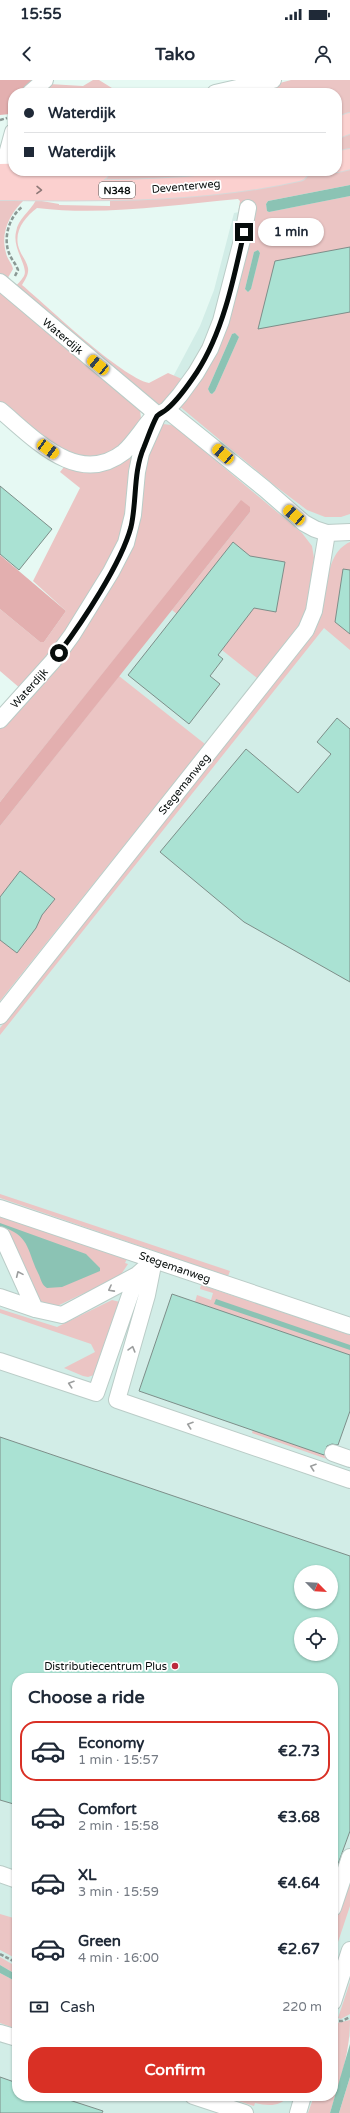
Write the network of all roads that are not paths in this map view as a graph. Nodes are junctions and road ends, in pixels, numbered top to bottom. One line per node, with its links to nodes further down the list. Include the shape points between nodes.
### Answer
1 (45, 80): 3 (street)
2 (273, 80): 4 (street)
3 (36, 88)
4 (237, 88)
5 (8, 150): 8 (street)
6 (37, 176): 8 (main road, N348)
7 (266, 176): 8 (main road, Deventerweg / N348, one-way to 7, via 29,190 190,188)
8 (0, 179)
9 (248, 208): 12 (street, Waterdijk, via 216,336 196,373)
10 (2, 285): 12 (street, Waterdijk)
11 (0, 410): 12 (street, via 59,457 83,464 98,464 114,458 132,444 153,417)
12 (162, 412): 14 (street, via 259,484 304,523 315,530); 15 (street, Waterdijk, via 140,457 130,528 126,543 111,572 57,656)
13 (350, 532): 14 (street)
14 (327, 533): 16 (street, Stegemanweg, via 314,611 306,630)
15 (0, 720)
16 (0, 1016)
17 (0, 1208): 19 (street, Stegemanweg)
18 (0, 1235): 22 (street, one-way to 18)
19 (154, 1260): 20 (street); 23 (street, Stegemanweg); 26 (street, one-way to 19, via 147,1295)
20 (137, 1275): 22 (street, one-way to 22, via 62,1315); 25 (street)
21 (0, 1297): 22 (street)
22 (35, 1309)
23 (350, 1326)
24 (0, 1361): 25 (street, one-way to 24)
25 (96, 1392): 26 (street)
26 (117, 1400): 29 (street, one-way to 26)
27 (333, 1453): 28 (street)
28 (350, 1459)
29 (350, 1480)
30 (350, 1858): 33 (street)
31 (0, 1874): 32 (street)
32 (12, 1878)
33 (338, 1893)
34 (350, 1950): 35 (street)
35 (338, 1987)
36 (0, 2033): 37 (street)
37 (12, 2037)
38 (208, 2101): 40 (street)
39 (302, 2101): 41 (street)
40 (245, 2113)
41 (298, 2113)

